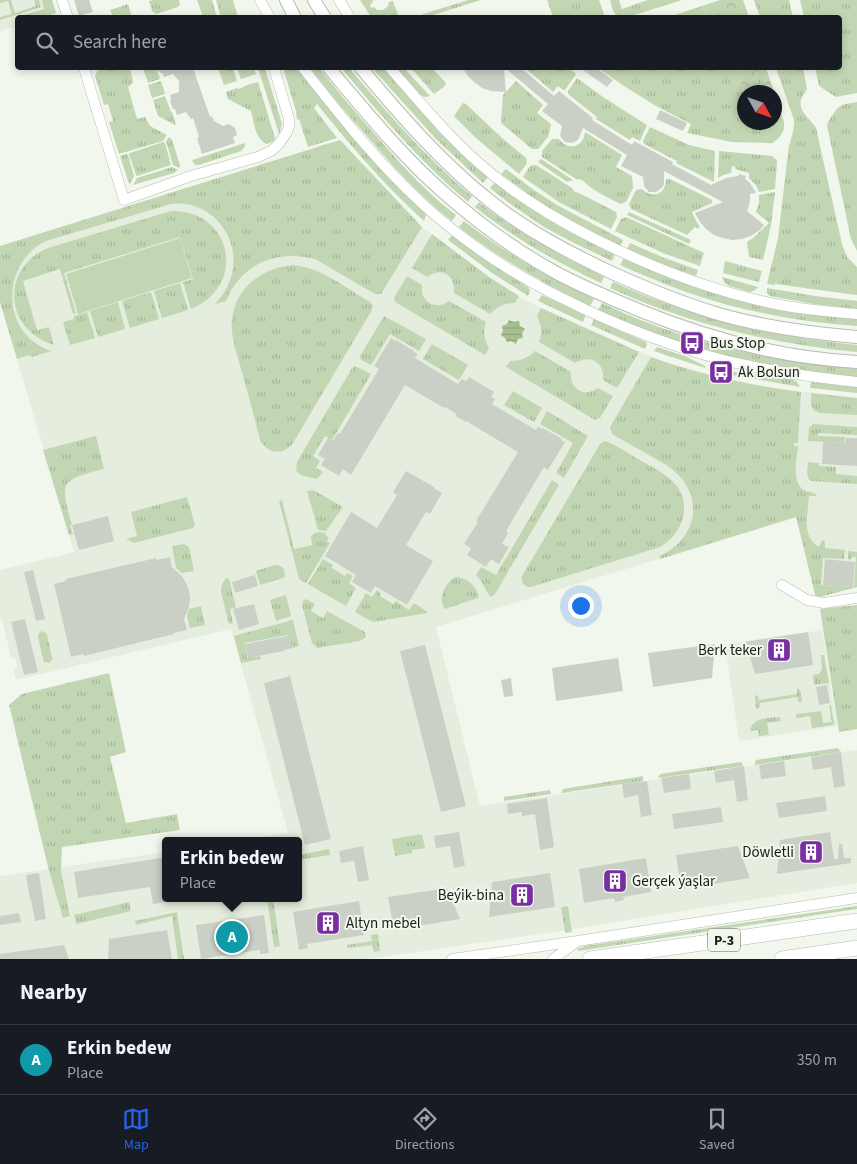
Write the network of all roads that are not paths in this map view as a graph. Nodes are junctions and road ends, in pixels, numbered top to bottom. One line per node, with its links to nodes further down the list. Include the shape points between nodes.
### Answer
1 (62, 0): 6 (street)
2 (260, 0): 7 (street)
3 (286, 0): 8 (main road)
4 (314, 0): 9 (main road)
5 (339, 0): 10 (street)
6 (67, 15)
7 (268, 15)
8 (294, 15)
9 (323, 15)
10 (348, 15)
11 (85, 70): 12 (street, via 124,200 258,157 278,146 287,132 289,119)
12 (275, 70)
13 (306, 70): 20 (street, via 408,191 475,246 537,286 612,321 684,349 744,365)
14 (331, 70): 19 (main road, via 431,182 485,227 557,273 623,304 704,334 769,351)
15 (363, 70): 18 (main road, via 392,106 462,177 528,228 584,260 712,312 804,332)
16 (392, 70): 17 (street, via 444,130 481,165 528,201 581,232 707,286 785,305)
17 (857, 314)
18 (857, 337)
19 (857, 362)
20 (857, 382)
21 (782, 586): 22 (street, via 806,600 824,603)
22 (857, 598)
23 (857, 898): 25 (street)
24 (857, 921): 30 (highway, P-3)
25 (578, 941): 27 (street); 29 (street)
26 (857, 948): 31 (highway)
27 (466, 958): 28 (street)
28 (452, 959)
29 (553, 959)
30 (590, 959)
31 (782, 959)

